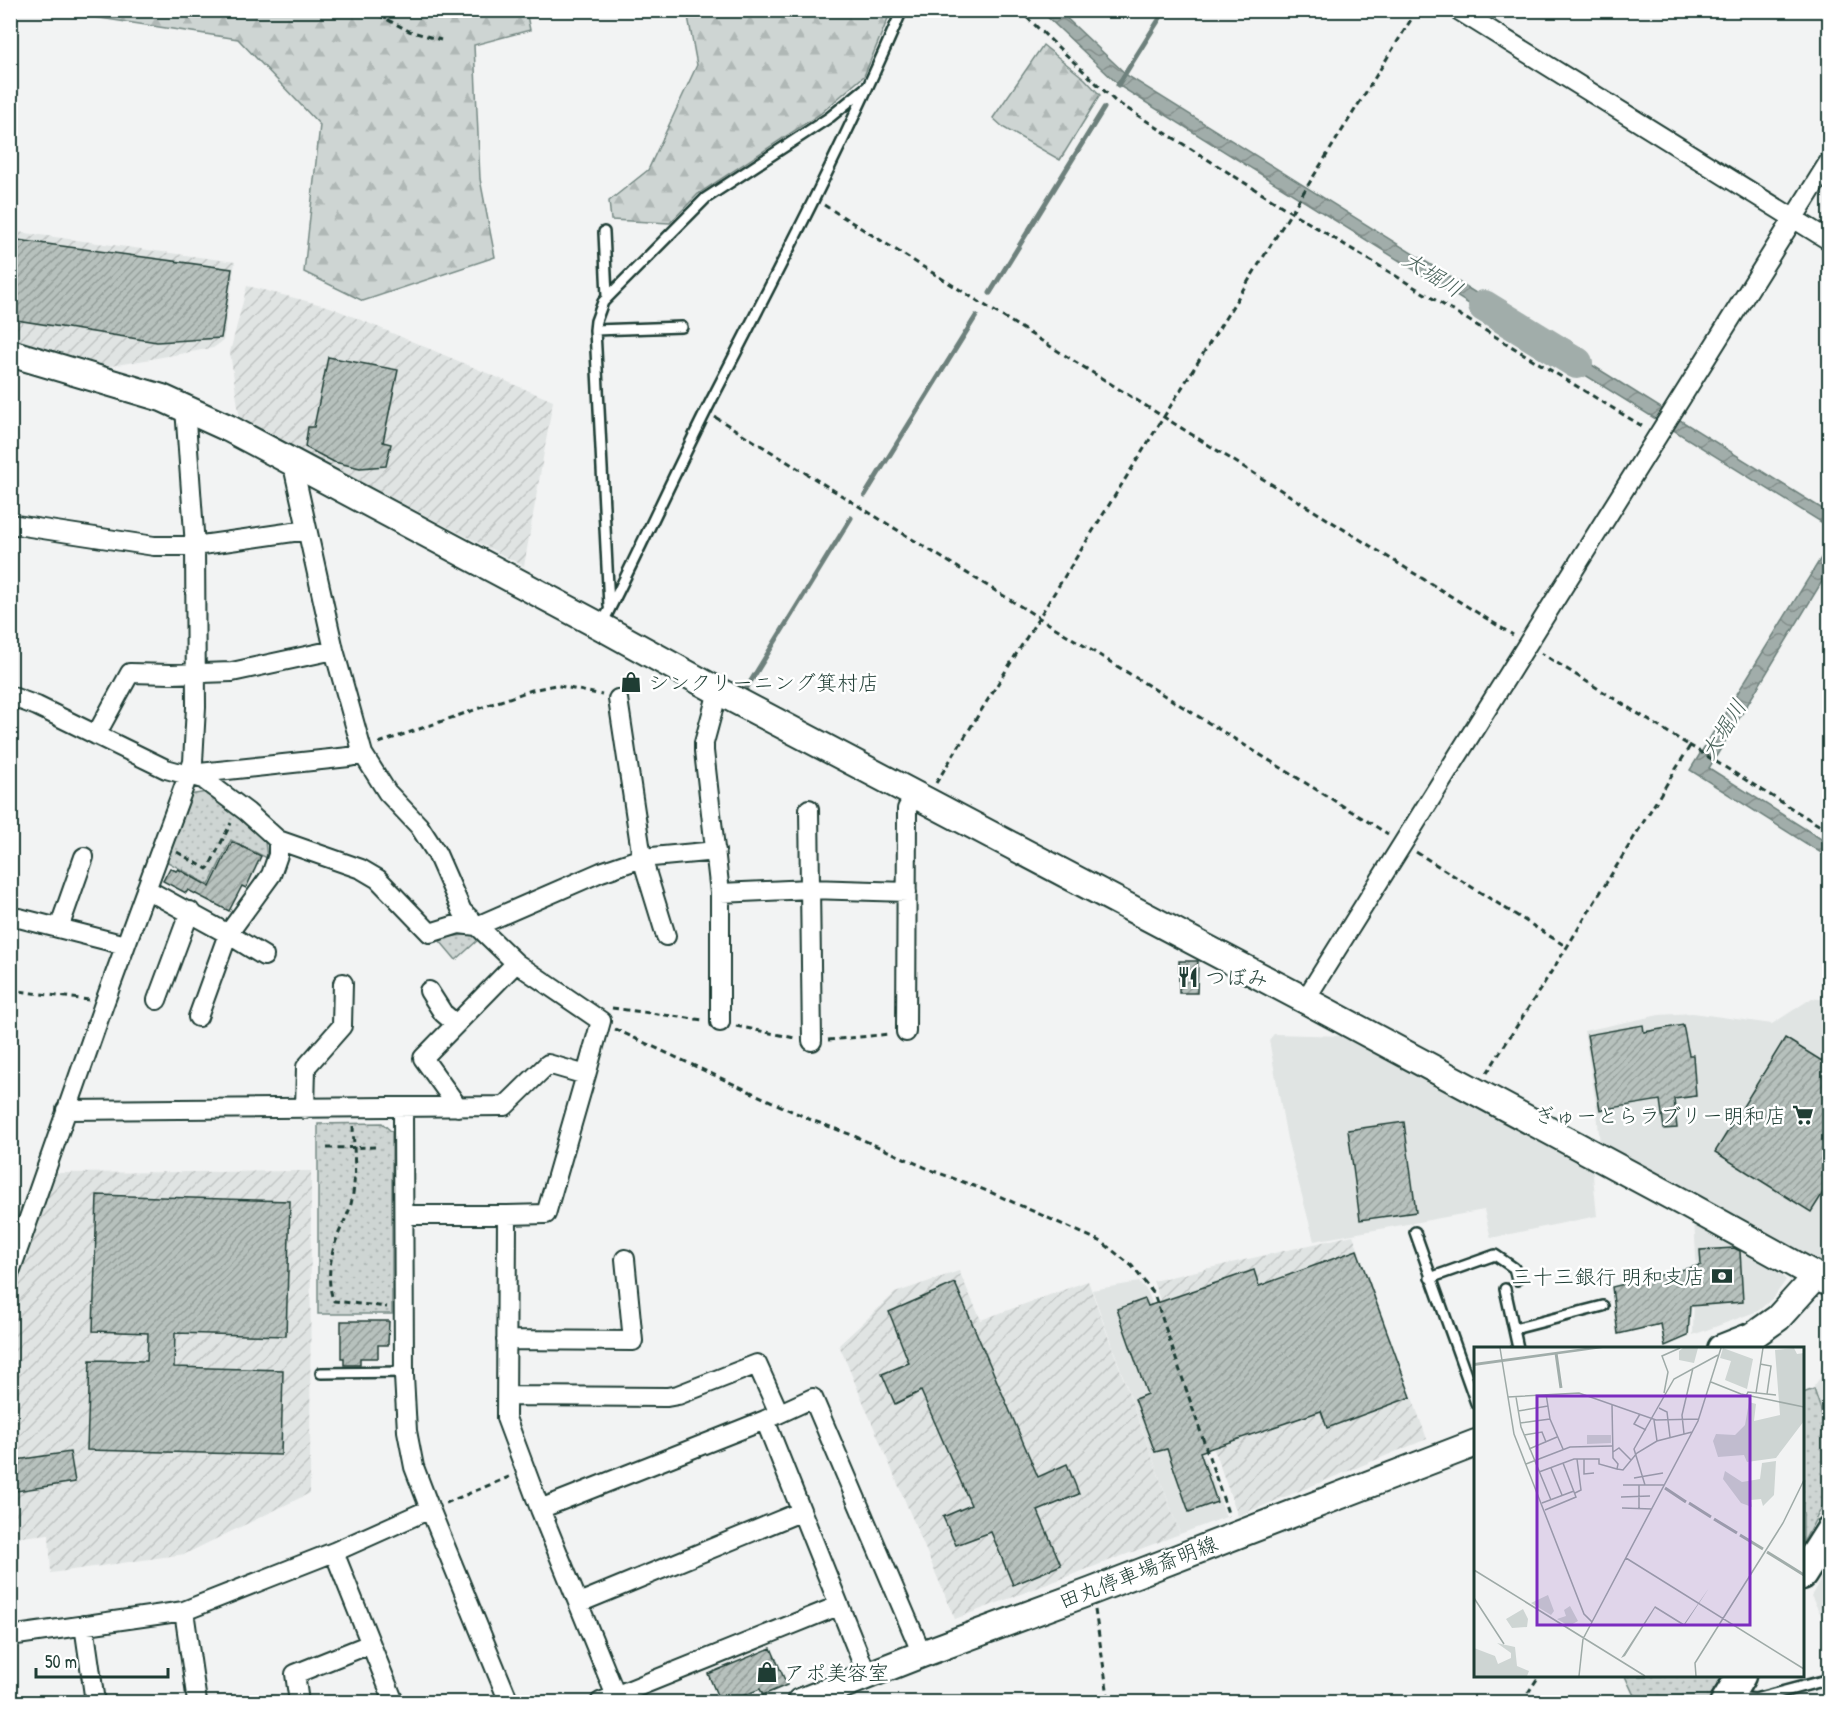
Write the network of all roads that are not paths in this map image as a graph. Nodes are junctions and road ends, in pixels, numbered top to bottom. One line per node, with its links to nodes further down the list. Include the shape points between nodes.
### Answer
1 (902, 10): 3 (lane)
2 (1458, 10): 5 (street)
3 (871, 84): 8 (lane, via 830,117 706,198); 17 (lane)
4 (1830, 159): 5 (street)
5 (1793, 218): 7 (street); 48 (street, via 1532,647)
6 (604, 232): 8 (lane)
7 (1830, 241)
8 (607, 296): 10 (lane, via 599,310)
9 (682, 327): 10 (lane)
10 (596, 330): 17 (lane)
11 (10, 353): 12 (street)
12 (186, 408): 13 (street); 16 (street)
13 (292, 461): 15 (street); 17 (street)
14 (10, 524): 16 (street, via 154,546)
15 (307, 530): 16 (street); 18 (street)
16 (195, 546): 19 (street)
17 (605, 617): 20 (street)
18 (333, 650): 19 (street, via 232,672); 24 (street)
19 (196, 674): 23 (street, via 130,673); 25 (street, via 195,751)
20 (718, 692): 26 (street); 29 (street, via 704,743)
21 (10, 696): 23 (street)
22 (618, 699): 31 (street)
23 (96, 735): 25 (street, via 166,769)
24 (363, 754): 25 (street); 38 (street, via 387,792 419,826 437,854 462,911)
25 (188, 774): 28 (street, via 213,785 239,817); 32 (street)
26 (920, 797): 34 (street, via 907,809); 48 (street)
27 (809, 809): 33 (street)
28 (278, 840): 38 (street, via 361,869 378,879 430,933 459,924); 40 (street, via 271,875)
29 (716, 850): 31 (street); 35 (street)
30 (84, 857): 39 (street)
31 (642, 858): 38 (street); 41 (street)
32 (146, 888): 36 (street); 42 (street)
33 (810, 889): 34 (street); 35 (street); 53 (street)
34 (906, 892): 52 (street)
35 (720, 893): 50 (street)
36 (190, 911): 40 (street); 47 (street)
37 (19, 918): 39 (street)
38 (477, 926): 44 (street)
39 (59, 928): 42 (street)
40 (228, 934): 43 (street); 49 (street)
41 (666, 936)
42 (125, 945): 58 (street)
43 (264, 956)
44 (516, 963): 51 (street); 54 (street, via 601,1021)
45 (343, 982): 57 (street, via 342,1026 306,1067)
46 (429, 991): 51 (street, via 443,1013)
47 (157, 1000)
48 (1305, 1000): 66 (street)
49 (198, 1017)
50 (720, 1022)
51 (456, 1024): 55 (street, via 423,1058)
52 (906, 1032)
53 (812, 1041)
54 (586, 1075): 55 (street, via 548,1064 505,1106); 60 (street, via 546,1214)
55 (458, 1107): 56 (street)
56 (403, 1108): 57 (street); 59 (street)
57 (305, 1109): 58 (street)
58 (66, 1110): 63 (street)
59 (404, 1215): 60 (street); 73 (street)
60 (507, 1215): 70 (street)
61 (1415, 1232): 64 (lane)
62 (625, 1259): 70 (street, via 633,1341)
63 (10, 1272)
64 (1430, 1278): 65 (lane, via 1495,1255 1514,1268); 76 (lane)
65 (1517, 1280)
66 (1823, 1280): 72 (street, via 1754,1335)
67 (1505, 1289): 69 (lane)
68 (1603, 1306): 69 (lane)
69 (1514, 1329): 71 (lane)
70 (506, 1340): 75 (street)
71 (1518, 1347)
72 (1724, 1347)
73 (404, 1372): 74 (lane); 79 (street, via 407,1431 414,1467)
74 (321, 1373)
75 (507, 1396): 77 (street, via 667,1397 757,1364); 80 (street, via 506,1418)
76 (1474, 1398)
77 (772, 1416): 80 (street); 81 (street); 91 (street, via 813,1398)
78 (1474, 1444): 91 (street, 田丸停車場斎明線)
79 (430, 1509): 83 (street); 100 (street)
80 (540, 1509): 85 (street)
81 (800, 1512): 85 (street); 86 (street)
82 (1830, 1531): 84 (main road)
83 (334, 1552): 87 (street); 90 (street)
84 (1804, 1573)
85 (579, 1603): 95 (street)
86 (838, 1606): 92 (street); 95 (street)
87 (184, 1611): 88 (street); 97 (street)
88 (84, 1625): 89 (street); 96 (street)
89 (10, 1636)
90 (370, 1644): 98 (street, via 295,1674); 99 (street)
91 (922, 1654): 92 (street, 田丸停車場斎明線)
92 (867, 1676): 101 (street, 田丸停車場斎明線)
93 (1830, 1679): 94 (lane, via 1755,1699)
94 (1731, 1692)
95 (608, 1699)
96 (95, 1702)
97 (197, 1702)
98 (299, 1702)
99 (394, 1702)
100 (509, 1702)
101 (800, 1702)

